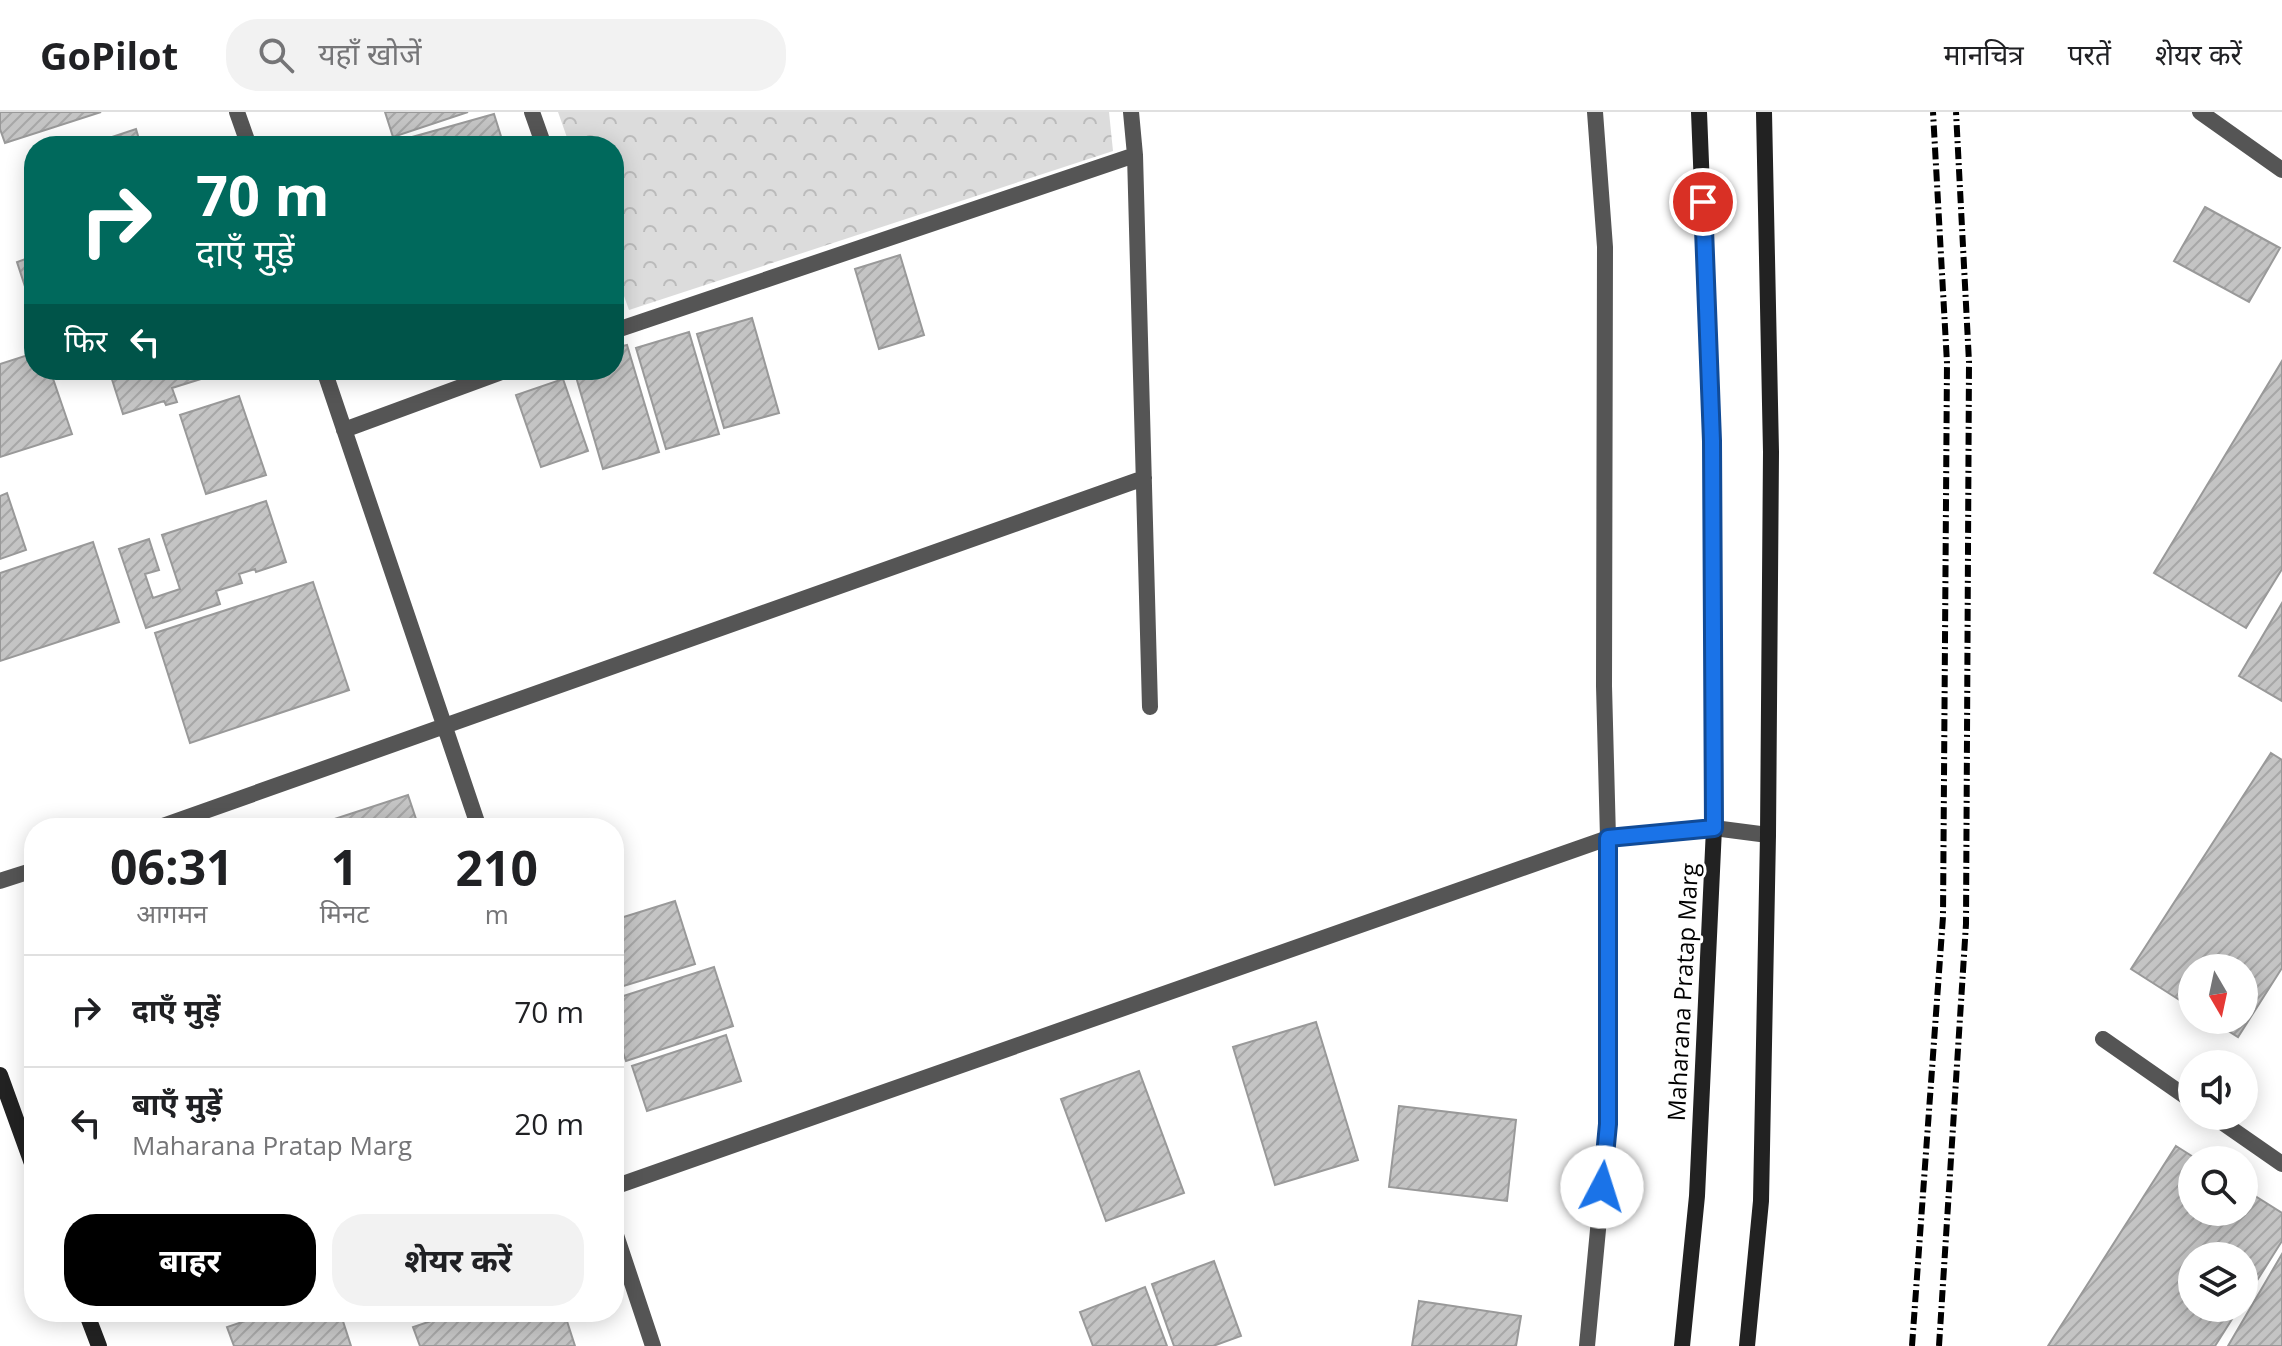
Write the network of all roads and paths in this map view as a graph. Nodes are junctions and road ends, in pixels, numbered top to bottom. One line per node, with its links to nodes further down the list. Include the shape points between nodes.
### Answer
1 (237, 112): 8 (street)
2 (532, 112): 9 (street)
3 (1131, 112): 10 (street)
4 (1595, 112): 23 (street, via 1605,247)
5 (1699, 112): 21 (main road, Maharana Pratap Marg, via 1712,441)
6 (1764, 112): 22 (main road, via 1771,452)
7 (2200, 112): 11 (street)
8 (245, 136)
9 (540, 136)
10 (1135, 155): 12 (street); 16 (street)
11 (2282, 170)
12 (624, 328)
13 (327, 380): 15 (street)
14 (480, 380): 15 (street)
15 (344, 430): 18 (street)
16 (1144, 478): 17 (street); 18 (street)
17 (1150, 707)
18 (444, 726): 19 (street); 20 (street)
19 (185, 818)
20 (476, 818)
21 (1714, 828): 22 (street); 23 (street); 38 (main road, Maharana Pratap Marg, via 1697,1196)
22 (1768, 835): 39 (main road, via 1761,1201)
23 (1608, 838): 32 (street); 37 (street, via 1608,1124)
24 (24, 873): 25 (street)
25 (0, 881)
26 (2103, 1039): 28 (street)
27 (0, 1075): 30 (main road)
28 (2178, 1091)
29 (2233, 1130): 31 (street)
30 (24, 1141)
31 (2282, 1164)
32 (624, 1183)
33 (624, 1259): 36 (street)
34 (90, 1322): 35 (main road)
35 (99, 1346)
36 (653, 1346)
37 (1587, 1346)
38 (1682, 1346)
39 (1747, 1346)

